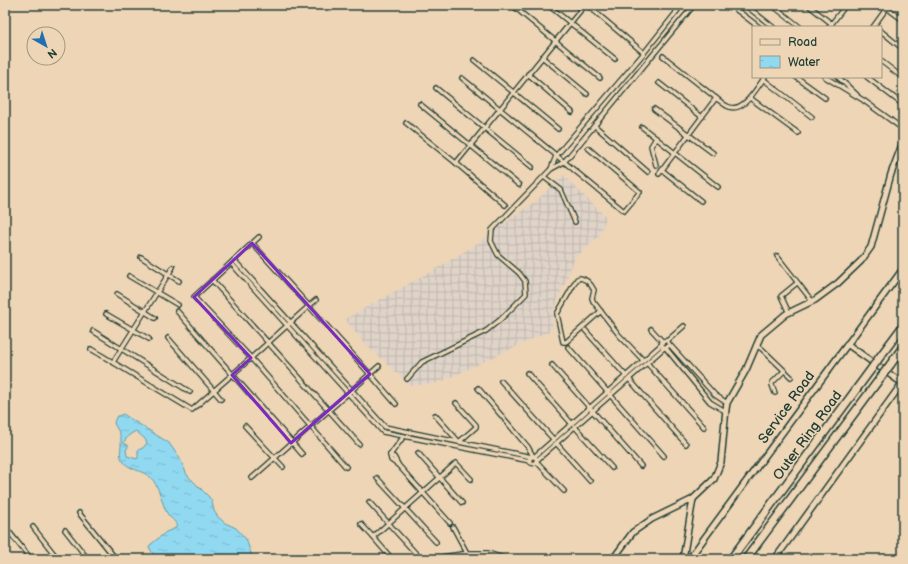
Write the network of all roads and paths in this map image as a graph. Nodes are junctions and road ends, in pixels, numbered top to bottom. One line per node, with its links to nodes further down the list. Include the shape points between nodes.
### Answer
1 (512, 5): 24 (street)
2 (548, 5): 17 (street)
3 (586, 5): 17 (street); 26 (street)
4 (676, 5): 13 (street)
5 (682, 5): 13 (street)
6 (694, 5): 57 (street)
7 (730, 5): 15 (street)
8 (745, 5): 14 (street)
9 (772, 5): 21 (street)
10 (808, 5): 18 (street)
11 (846, 5): 18 (street)
12 (887, 6): 16 (street); 22 (street)
13 (676, 12): 26 (street)
14 (754, 12): 15 (street); 20 (street)
15 (749, 19): 19 (street)
16 (903, 20)
17 (570, 23): 24 (street); 29 (street)
18 (831, 25)
19 (758, 26)
20 (772, 26)
21 (799, 26)
22 (874, 26)
23 (882, 32): 25 (street)
24 (555, 41): 28 (street); 34 (street)
25 (903, 49)
26 (644, 53): 53 (street)
27 (663, 56): 47 (street)
28 (542, 57): 32 (street); 46 (street)
29 (614, 59)
30 (474, 60): 45 (street)
31 (882, 62): 41 (street)
32 (528, 74): 45 (street); 56 (street)
33 (462, 78): 54 (street)
34 (600, 78)
35 (764, 78): 48 (street); 59 (street)
36 (797, 78): 49 (street)
37 (826, 78): 43 (street)
38 (836, 78): 43 (street)
39 (838, 78): 50 (street)
40 (868, 78): 51 (street)
41 (903, 78)
42 (659, 83): 58 (street)
43 (833, 83): 50 (street)
44 (436, 88): 63 (street)
45 (514, 92): 54 (street); 64 (street)
46 (587, 94)
47 (716, 98): 48 (street, via 732,108 739,107); 58 (street)
48 (750, 98): 66 (street)
49 (825, 98)
50 (862, 100): 65 (street)
51 (901, 103)
52 (420, 104): 70 (street)
53 (598, 106): 57 (street); 74 (street)
54 (499, 109): 63 (street); 74 (street)
55 (654, 109): 67 (street)
56 (572, 112)
57 (606, 113): 61 (street)
58 (702, 117): 67 (street)
59 (812, 117)
60 (406, 123): 76 (street)
61 (595, 126): 75 (street); 81 (street)
62 (642, 127): 68 (street)
63 (484, 128): 70 (street); 78 (street)
64 (558, 129)
65 (903, 129)
66 (798, 133)
67 (689, 135): 72 (street); 73 (street)
68 (656, 138): 73 (street); 77 (street, via 651,146)
69 (903, 142): 104 (main road, via 891,174 871,247 861,261 838,283)
70 (470, 145): 76 (street); 84 (street)
71 (588, 148): 75 (street, via 640,192 624,211)
72 (713, 153)
73 (675, 154): 80 (street); 85 (street)
74 (556, 156): 75 (street); 79 (street)
75 (564, 162): 79 (street)
76 (456, 163): 87 (street)
77 (656, 165)
78 (532, 167)
79 (551, 168): 83 (street)
80 (662, 170): 82 (street); 86 (street)
81 (648, 172)
82 (659, 174)
83 (544, 177): 88 (street, via 561,190); 143 (street, via 492,230 491,241 498,255 525,281 526,294 486,331 422,362)
84 (519, 185)
85 (718, 187)
86 (701, 201)
87 (505, 205)
88 (575, 222)
89 (259, 237): 90 (street)
90 (252, 243): 93 (street); 106 (street)
91 (777, 256): 100 (street)
92 (142, 257): 96 (street)
93 (233, 261): 98 (street); 113 (street); 114 (street)
94 (174, 267): 96 (street)
95 (903, 269): 125 (main road, Service Road)
96 (169, 274): 99 (street); 101 (street)
97 (130, 276): 101 (street)
98 (212, 280): 123 (street); 131 (street, via 194,297)
99 (179, 281)
100 (797, 283): 104 (street); 110 (street, via 781,296)
101 (157, 292): 105 (street); 108 (street)
102 (117, 294): 108 (street)
103 (316, 300): 106 (street)
104 (812, 301): 110 (main road)
105 (178, 305)
106 (309, 306): 113 (street); 139 (street)
107 (601, 311): 107 (street, via 566,342 563,342 557,314 577,279 585,280 593,287 592,299); 132 (street)
108 (145, 312): 112 (street); 118 (street)
109 (177, 312): 140 (street)
110 (789, 312): 126 (main road, via 761,335)
111 (106, 314): 118 (street)
112 (155, 318)
113 (290, 322): 114 (street); 149 (street)
114 (287, 325): 123 (street); 149 (street)
115 (684, 326): 124 (street)
116 (903, 326): 219 (highway, Outer Ring Road, bridge)
117 (651, 329): 124 (street)
118 (133, 330): 122 (street); 130 (street)
119 (585, 330): 141 (street)
120 (93, 331): 130 (street)
121 (168, 338): 148 (street)
122 (149, 339)
123 (268, 343): 131 (street); 157 (street)
124 (665, 344): 132 (street); 134 (street); 154 (street, via 715,396); 158 (street, via 710,402)
125 (847, 344): 145 (main road); 218 (main road, Service Road)
126 (756, 345): 137 (street); 154 (main road, via 746,370)
127 (903, 347): 220 (highway, Outer Ring Road, bridge)
128 (92, 348): 133 (street)
129 (568, 348): 151 (street)
130 (122, 349): 133 (street); 147 (street)
131 (251, 358): 140 (street); 162 (street)
132 (643, 360): 141 (street)
133 (113, 362): 148 (street, via 192,410)
134 (647, 363): 141 (street); 164 (street)
135 (552, 365): 156 (street)
136 (379, 366): 139 (street)
137 (784, 371): 142 (street); 150 (street, via 772,383)
138 (527, 373): 160 (street)
139 (370, 374): 149 (street); 155 (street)
140 (232, 375): 148 (street); 167 (street)
141 (628, 377): 151 (street); 171 (street)
142 (791, 377)
143 (407, 379)
144 (501, 381): 166 (street)
145 (902, 383): 221 (main road)
146 (478, 388): 174 (street)
147 (190, 392)
148 (214, 392): 152 (street)
149 (350, 392): 157 (street); 165 (street, via 383,432); 168 (street, via 387,428)
150 (775, 393)
151 (609, 394): 156 (street); 175 (street)
152 (221, 399)
153 (456, 403): 168 (street, via 476,425)
154 (727, 403): 158 (main road)
155 (396, 404)
156 (592, 409): 160 (street); 163 (street); 180 (street)
157 (328, 411): 162 (street); 169 (street)
158 (725, 411): 190 (main road, via 721,462 714,479)
159 (435, 415): 168 (street)
160 (572, 424): 166 (street)
161 (245, 426): 176 (street)
162 (310, 426): 167 (street); 179 (street)
163 (575, 427): 170 (street); 182 (street)
164 (704, 427)
165 (404, 436): 177 (street); 189 (street, via 390,455)
166 (554, 440): 174 (street)
167 (292, 442): 173 (street); 176 (street)
168 (459, 442): 174 (street)
169 (359, 444)
170 (557, 444): 178 (street); 187 (street)
171 (686, 444)
172 (418, 453): 183 (street)
173 (302, 454)
174 (533, 456): 177 (street); 178 (street)
175 (664, 456)
176 (274, 458): 181 (street); 184 (street)
177 (530, 461): 178 (street)
178 (536, 461): 188 (street)
179 (346, 466)
180 (641, 466)
181 (283, 467)
182 (612, 468)
183 (440, 477): 186 (street, via 456,463); 189 (street); 192 (street)
184 (252, 478)
185 (378, 478): 193 (street)
186 (471, 479)
187 (590, 481)
188 (564, 491)
189 (423, 493): 193 (street); 195 (street)
190 (693, 499): 216 (main road, via 652,519 634,532); 217 (main road)
191 (369, 502): 197 (street)
192 (462, 503)
193 (406, 508): 197 (street); 203 (street)
194 (79, 513): 211 (street)
195 (450, 523)
196 (361, 524): 202 (street)
197 (388, 524): 202 (street); 206 (street)
198 (453, 527): 204 (street)
199 (6, 528): 207 (street)
200 (32, 528): 205 (street)
201 (65, 530): 210 (street)
202 (373, 537): 212 (street)
203 (436, 542)
204 (467, 553): 213 (street); 214 (street, via 488,553)
205 (54, 554): 208 (street); 209 (street)
206 (420, 557)
207 (31, 559)
208 (47, 559)
209 (58, 559)
210 (88, 559)
211 (116, 559)
212 (392, 559)
213 (433, 559)
214 (508, 559): 215 (street)
215 (534, 559)
216 (613, 559)
217 (683, 559)
218 (689, 559)
219 (731, 559)
220 (746, 559)
221 (775, 559)

